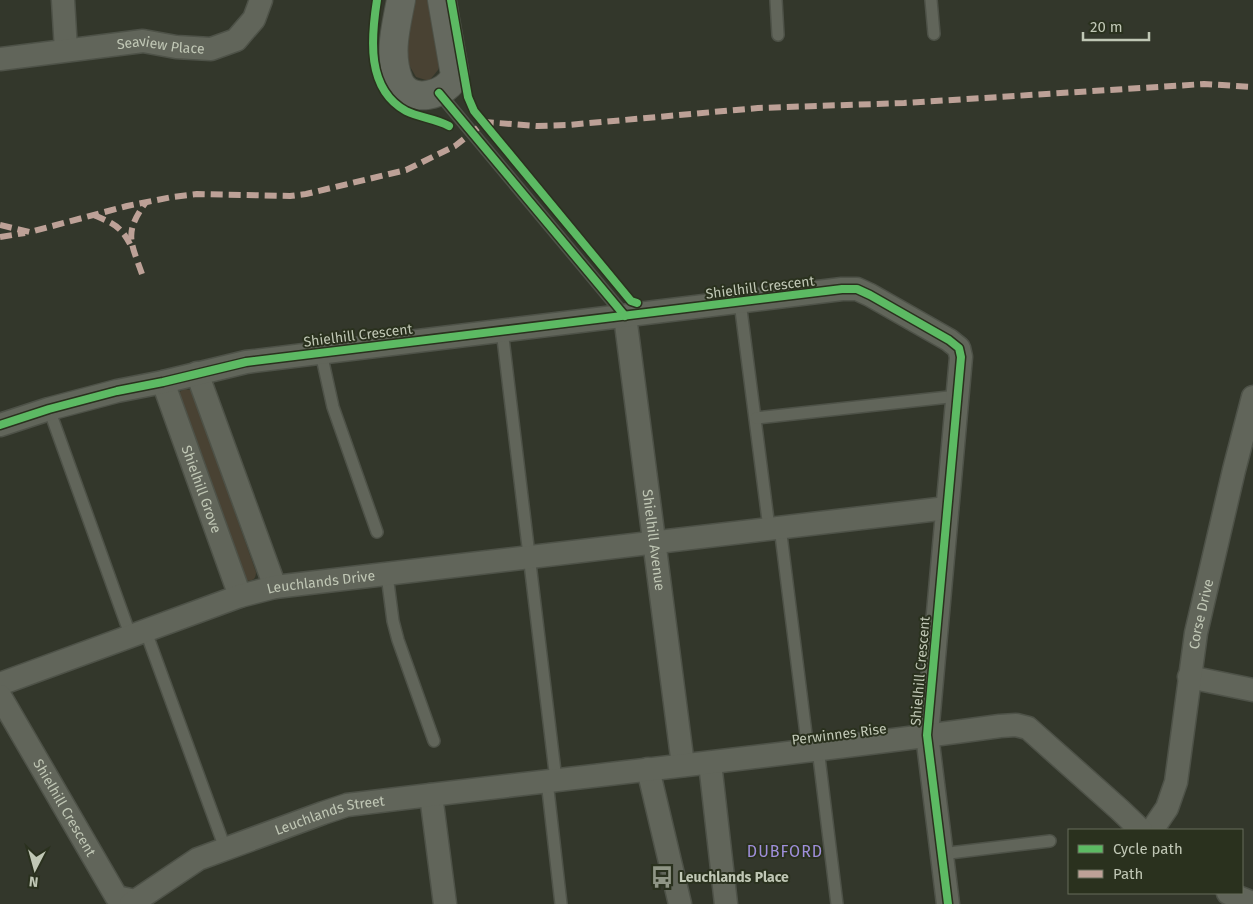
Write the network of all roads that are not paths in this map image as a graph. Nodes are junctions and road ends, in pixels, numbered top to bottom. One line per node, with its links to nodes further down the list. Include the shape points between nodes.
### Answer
1 (63, 0): 9 (street)
2 (262, 0): 9 (street, Seaview Place, via 254,19 236,40 210,50 144,41)
3 (401, 0): 11 (street, via 393,50 400,83 412,93)
4 (442, 0): 11 (street, via 454,75 452,82)
5 (776, 0): 8 (lane)
6 (931, 0): 7 (lane)
7 (934, 34)
8 (778, 35)
9 (66, 50): 10 (street, Seaview Place)
10 (0, 59)
11 (438, 93): 13 (lane)
12 (740, 302): 13 (street, Shielhill Crescent); 18 (street, Shielhill Crescent, via 842,288 857,289 959,348); 21 (lane)
13 (625, 316): 14 (street, Shielhill Crescent); 26 (street, Shielhill Avenue)
14 (502, 330): 15 (street, Shielhill Crescent); 27 (lane)
15 (321, 353): 16 (street, Shielhill Crescent, via 246,362); 25 (lane, via 333,407)
16 (197, 373): 17 (street, Shielhill Crescent); 29 (street)
17 (163, 382): 20 (street, Shielhill Crescent); 30 (street, Shielhill Grove)
18 (958, 396): 21 (lane); 23 (street, Shielhill Crescent)
19 (1253, 397): 32 (street, Corse Drive, via 1205,590)
20 (49, 409): 22 (street, Shielhill Crescent); 31 (lane)
21 (756, 418): 24 (lane)
22 (0, 425)
23 (947, 508): 24 (street, Leuchlands Drive); 35 (street, Shielhill Crescent)
24 (774, 527): 26 (street, Leuchlands Drive); 37 (lane)
25 (377, 532)
26 (655, 542): 27 (street, Leuchlands Drive); 39 (street, Shielhill Avenue)
27 (529, 556): 28 (street, Leuchlands Drive); 41 (lane)
28 (387, 575): 29 (street, Leuchlands Drive); 36 (lane, via 398,640)
29 (275, 587): 30 (street, Leuchlands Drive)
30 (240, 596): 31 (street, Leuchlands Drive)
31 (138, 634): 34 (street, Leuchlands Drive); 46 (lane)
32 (1189, 677): 33 (street); 44 (street, Corse Drive, via 1176,782 1167,808)
33 (1253, 690)
34 (1, 697): 49 (street, Shielhill Crescent, via 116,896)
35 (927, 735): 37 (street, Perwinnes Rise); 43 (street, Perwinnes Rise, via 1000,726 1028,728); 47 (street, Shielhill Crescent)
36 (434, 741)
37 (813, 749): 38 (street, Perwinnes Rise); 55 (lane)
38 (710, 763): 39 (street, Perwinnes Rise); 54 (street)
39 (683, 765): 40 (street, Perwinnes Rise)
40 (648, 769): 41 (street, Leuchlands Street); 53 (street)
41 (552, 780): 42 (street, Leuchlands Street); 52 (lane)
42 (431, 795): 46 (street, Leuchlands Street, via 335,809); 51 (street)
43 (1140, 829)
44 (1153, 829)
45 (1050, 841): 47 (lane)
46 (225, 848): 49 (street, Leuchlands Street, via 198,859)
47 (941, 854): 56 (street, Shielhill Crescent)
48 (1230, 894): 50 (street)
49 (135, 903)
50 (1253, 903)
51 (445, 904)
52 (561, 904)
53 (680, 904)
54 (726, 904)
55 (837, 904)
56 (948, 904)

